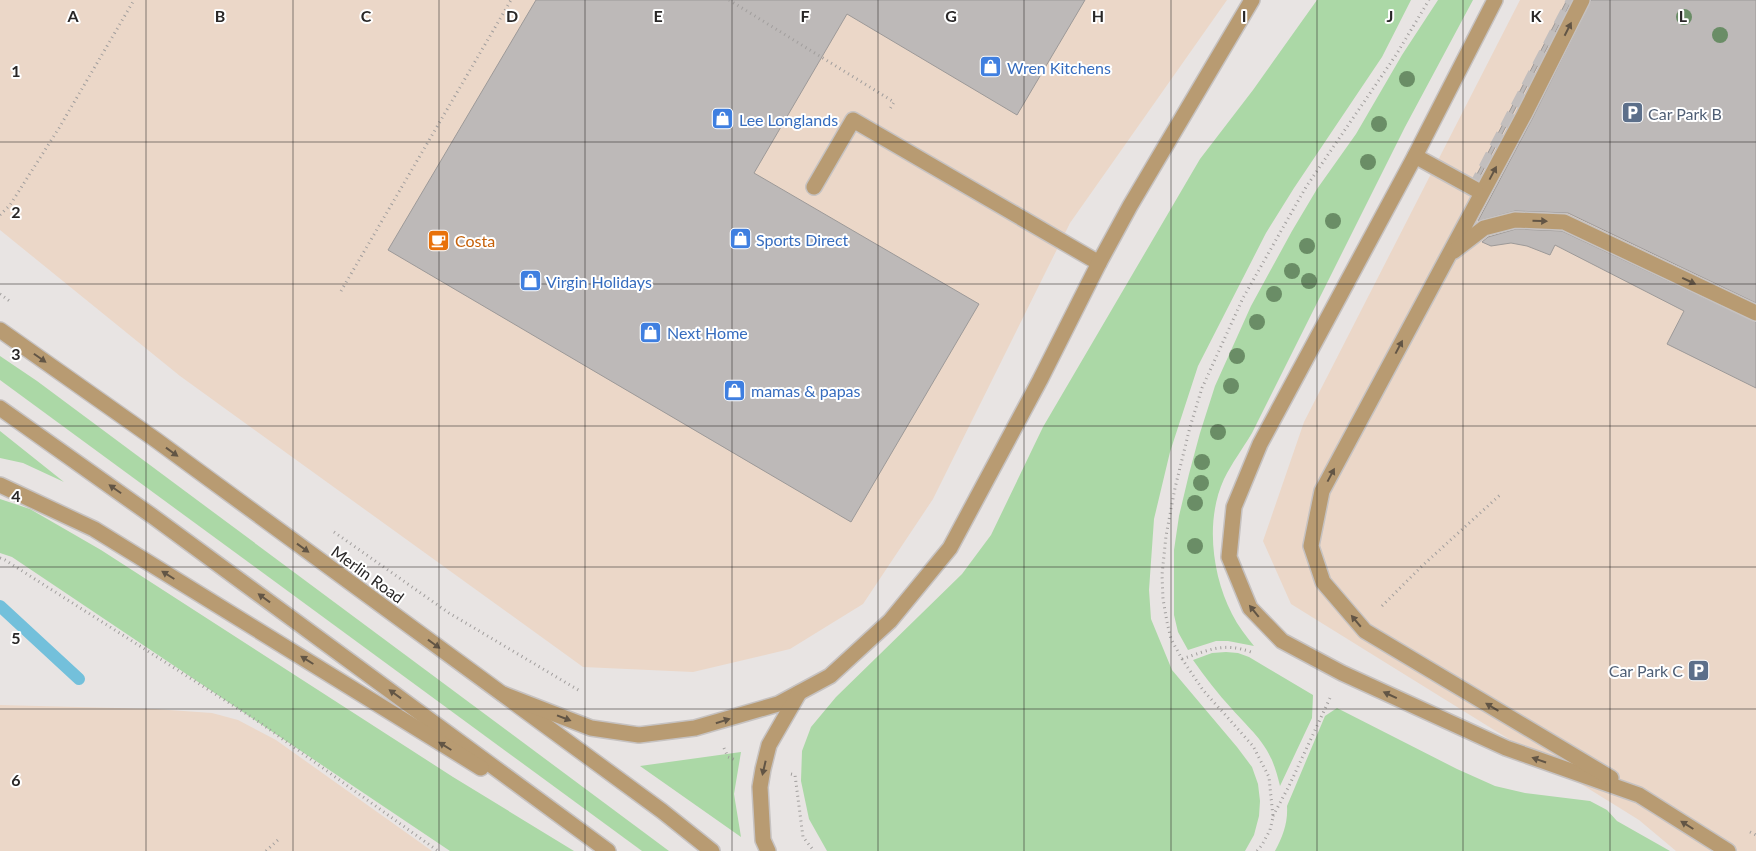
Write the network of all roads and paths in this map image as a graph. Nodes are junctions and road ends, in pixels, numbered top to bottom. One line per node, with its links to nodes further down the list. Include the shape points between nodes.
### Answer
1 (134, 0): 11 (path, via 59,128 10,205)
2 (511, 0): 14 (path)
3 (729, 0): 7 (path, via 894,102)
4 (1252, 0): 13 (street)
5 (1495, 0): 8 (street)
6 (1582, 0): 12 (street, one-way to 6)
7 (875, 133): 9 (street, via 853,120); 13 (street)
8 (1414, 156): 10 (street); 35 (street, one-way to 8, via 1506,748 1342,673 1282,641 1250,608 1228,557 1234,507 1260,444)
9 (814, 187)
10 (1474, 189)
11 (0, 215)
12 (1449, 255): 17 (street, one-way to 17, via 1484,228 1516,220 1564,222); 35 (street, one-way to 12, via 1365,631 1323,582 1311,546 1322,491)
13 (1099, 263): 27 (street, via 950,548 890,621 830,676)
14 (340, 291)
15 (0, 294): 16 (path)
16 (16, 306)
17 (1756, 313)
18 (0, 330): 28 (street, Merlin Road, one-way to 28)
19 (0, 408): 37 (street, one-way to 19)
20 (0, 485): 37 (street, one-way to 20, via 94,529)
21 (1501, 494): 24 (path)
22 (328, 528): 29 (path, via 449,613)
23 (0, 558): 40 (path, via 259,722)
24 (1384, 604)
25 (1259, 656): 26 (path, via 1238,647 1224,646)
26 (1182, 659)
27 (799, 693): 33 (street, one-way to 27, via 778,704); 34 (street, one-way to 34, via 769,746)
28 (503, 694): 33 (street, one-way to 33, via 591,728 639,734); 42 (street, Merlin Road)
29 (585, 694)
30 (1321, 695): 31 (path)
31 (1329, 699)
32 (1322, 712): 36 (path)
33 (713, 724): 34 (path, via 728,757)
34 (763, 769): 43 (street, via 760,787 763,840); 44 (path, via 795,775 803,837)
35 (1639, 795): 45 (street, one-way to 35)
36 (1273, 817)
37 (576, 826): 41 (street)
38 (279, 839): 39 (path)
39 (266, 851)
40 (438, 851)
41 (608, 851)
42 (712, 851)
43 (768, 851)
44 (814, 851)
45 (1728, 851)

